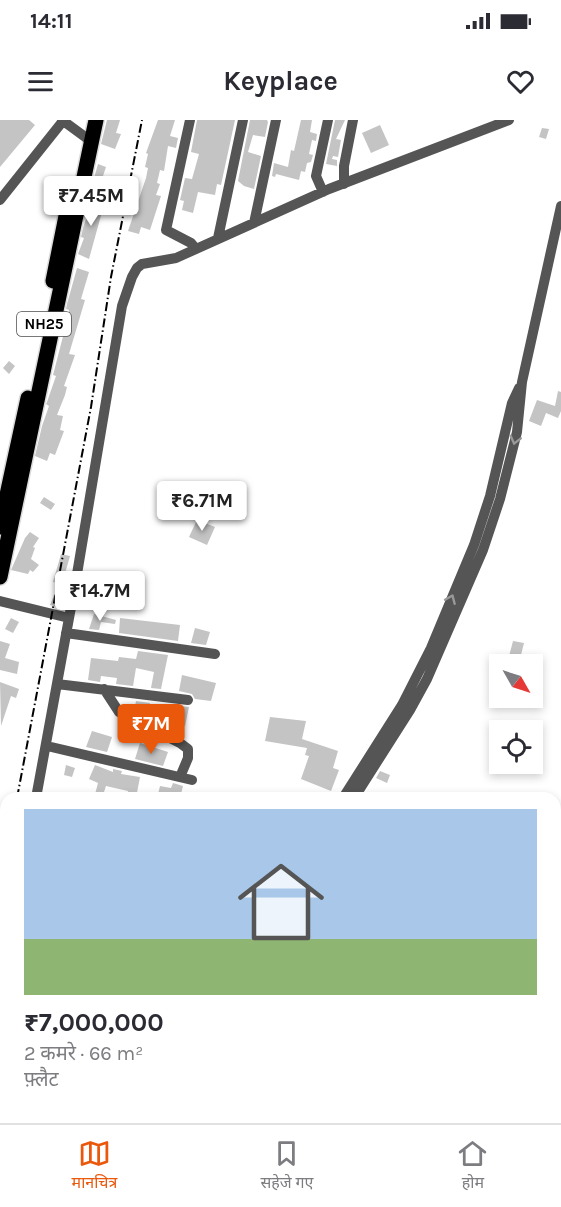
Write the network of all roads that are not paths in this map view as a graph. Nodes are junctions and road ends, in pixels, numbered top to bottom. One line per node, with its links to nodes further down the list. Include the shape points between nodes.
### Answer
1 (63, 120): 10 (street); 13 (street)
2 (85, 120): 10 (main road, NH25)
3 (96, 120): 10 (main road, NH25)
4 (190, 120): 17 (street, via 166,230)
5 (243, 120): 16 (street)
6 (276, 120): 15 (street)
7 (328, 120): 12 (street, via 316,176)
8 (353, 120): 11 (street)
9 (509, 120): 11 (street)
10 (87, 139): 19 (main road, NH25); 20 (main road, NH25)
11 (344, 184): 12 (street)
12 (323, 192): 15 (street)
13 (0, 200)
14 (561, 206): 18 (street)
15 (254, 223): 16 (street)
16 (219, 238): 17 (street)
17 (196, 249): 22 (street, via 176,258 142,264 134,272 122,306)
18 (522, 382): 32 (street, one-way to 18, via 402,705 431,648 477,536 512,403); 33 (street, one-way to 33, via 517,432 483,550 427,679)
19 (0, 527)
20 (0, 577)
21 (0, 601): 22 (street)
22 (69, 618): 23 (street)
23 (66, 633): 24 (street); 25 (street)
24 (215, 654)
25 (57, 684): 26 (street); 28 (street)
26 (104, 690): 27 (street); 29 (street, via 119,712 188,749)
27 (188, 700)
28 (47, 746): 29 (street); 31 (street)
29 (180, 777): 30 (street)
30 (192, 780)
31 (41, 792)
32 (347, 792)
33 (358, 792)

